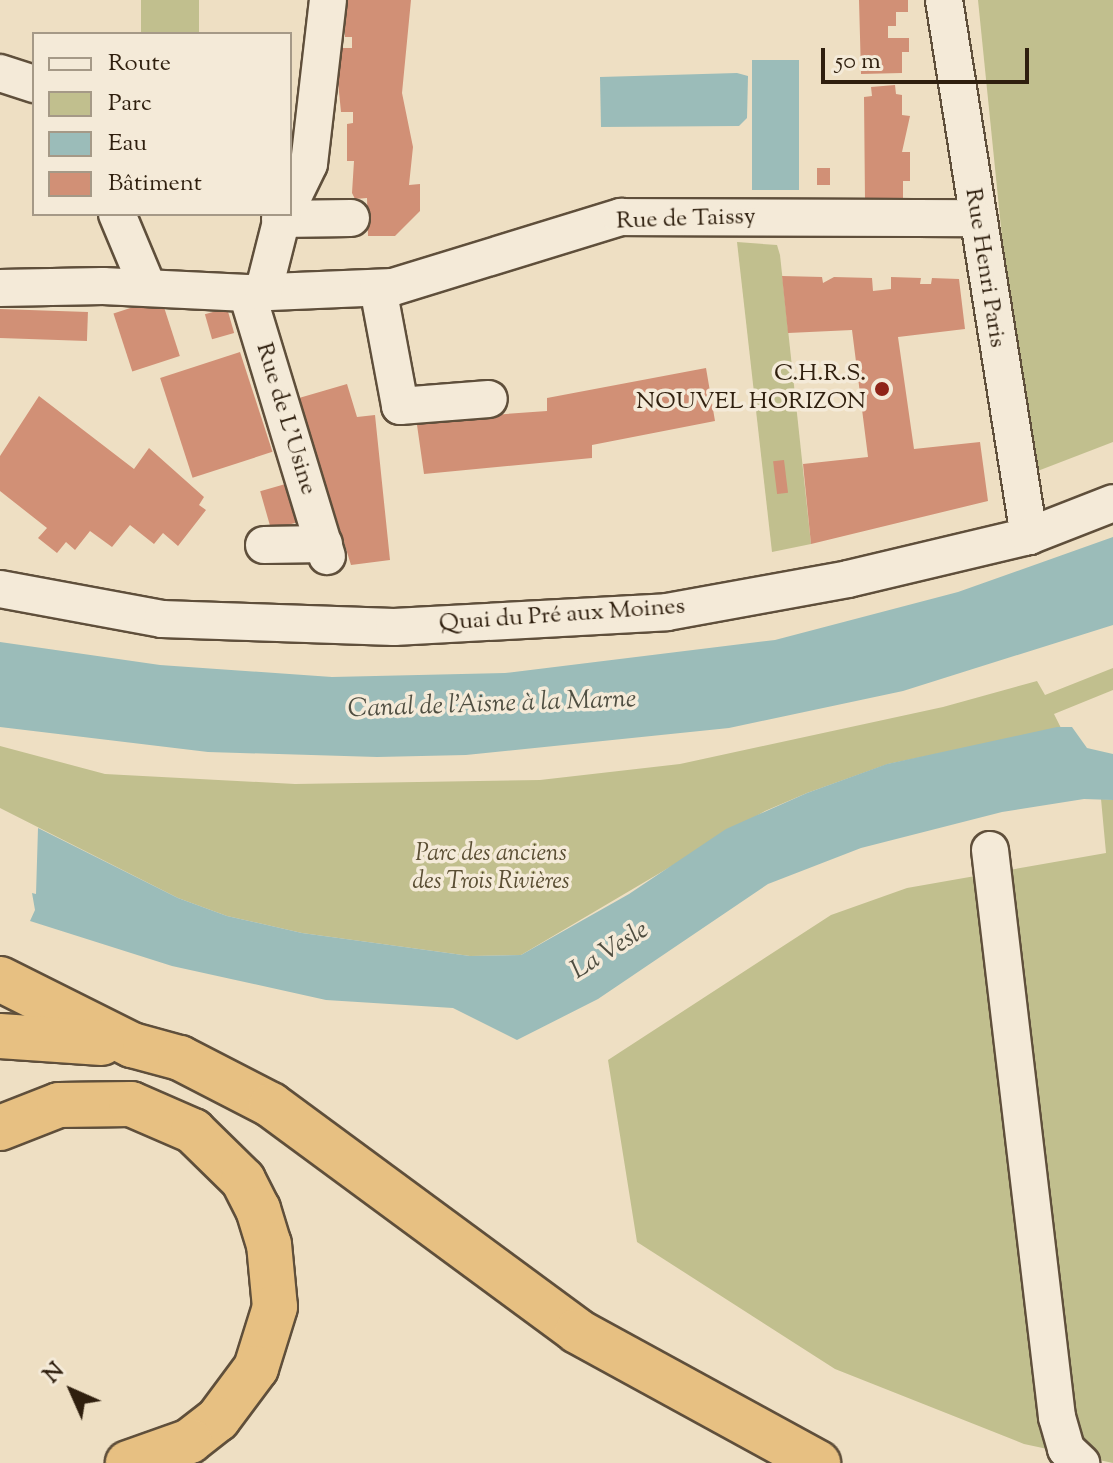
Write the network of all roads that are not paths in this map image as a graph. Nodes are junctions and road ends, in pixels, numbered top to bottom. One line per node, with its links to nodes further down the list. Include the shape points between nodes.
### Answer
1 (328, 0): 5 (street)
2 (944, 0): 10 (street, Rue Henri Paris)
3 (0, 73): 4 (street)
4 (32, 83)
5 (292, 192)
6 (292, 203): 9 (street)
7 (118, 216): 12 (street)
8 (285, 216): 14 (street)
9 (351, 218)
10 (975, 218): 13 (street, Rue de Taissy, via 621,217 489,261); 17 (street, Rue Henri Paris)
11 (0, 288): 12 (street, Rue de Taissy)
12 (148, 288): 14 (street, Rue de Taissy)
13 (378, 288): 14 (street, Rue de Taissy); 15 (street, via 400,406)
14 (255, 293): 18 (street, Rue de L'Usine, via 326,550)
15 (489, 399)
16 (1113, 503): 17 (street, Quai du Pré aux Moines)
17 (1029, 536): 19 (street, Quai du Pré aux Moines, via 848,579 667,612 465,624 394,627 162,619)
18 (264, 545)
19 (0, 589)
20 (990, 850): 27 (street, via 1057,1417 1066,1449)
21 (0, 979): 23 (highway)
22 (0, 1036): 23 (highway)
23 (132, 1045): 26 (highway, via 180,1058 271,1105 577,1331)
24 (0, 1128): 25 (highway, via 59,1105 93,1100 153,1110 193,1131 222,1156 258,1209 269,1244 275,1307 256,1368 218,1419 190,1441)
25 (128, 1463)
26 (818, 1463)
27 (1081, 1463)

